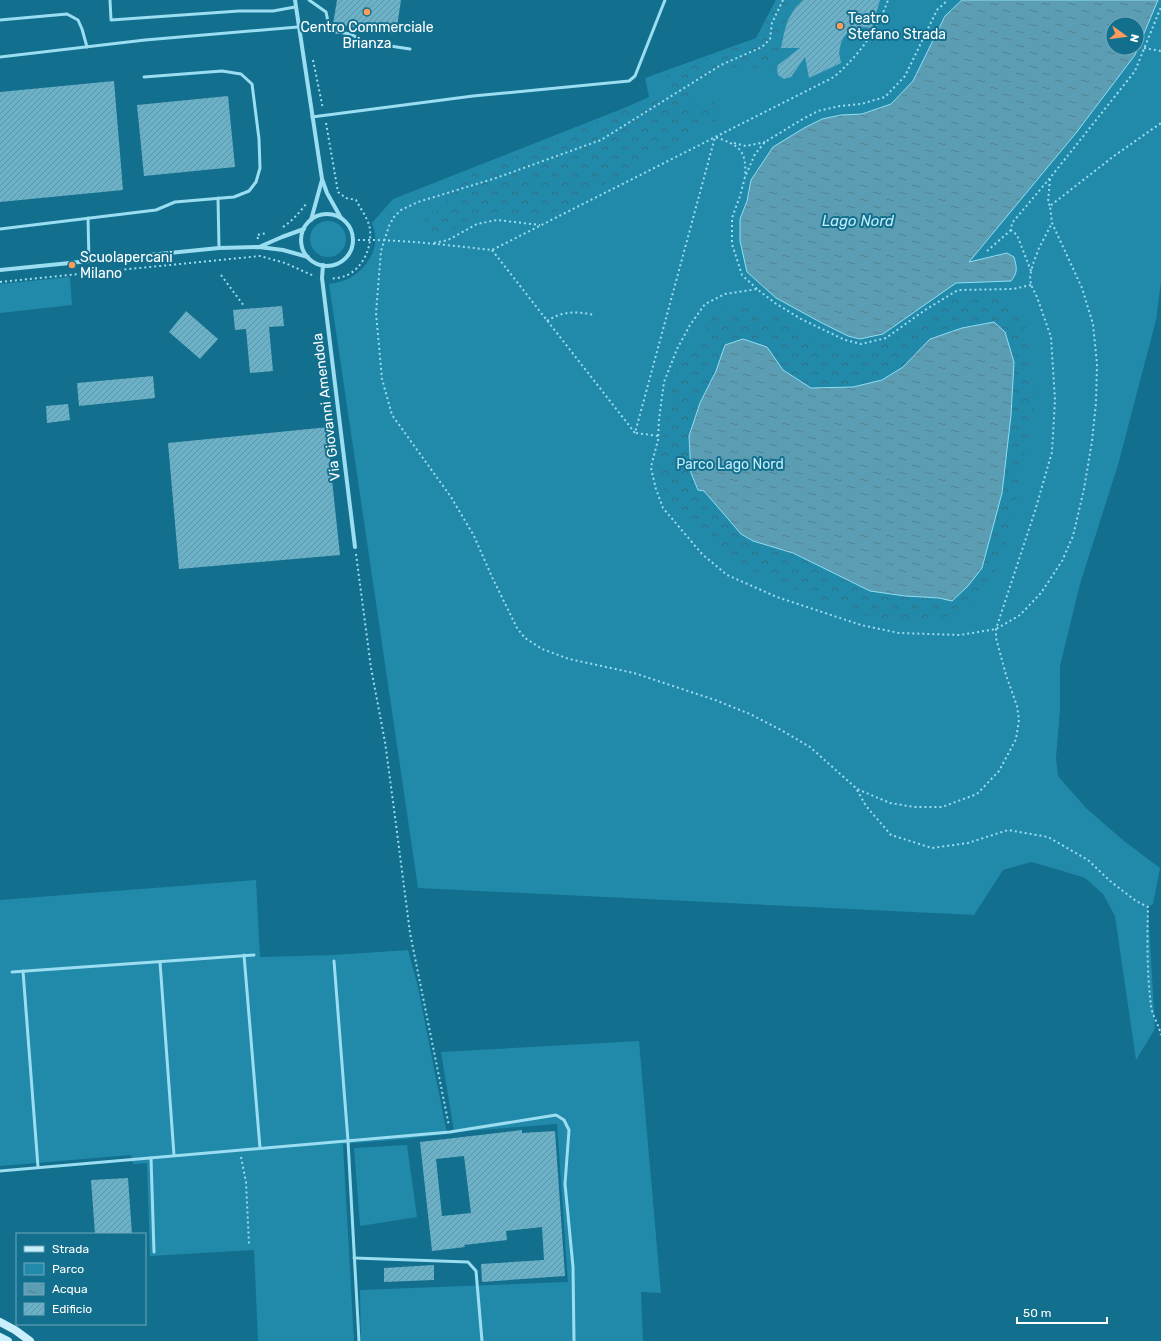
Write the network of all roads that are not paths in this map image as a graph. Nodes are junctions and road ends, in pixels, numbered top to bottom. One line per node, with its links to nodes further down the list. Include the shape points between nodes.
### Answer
1 (110, 0): 5 (lane, via 111,20 273,11)
2 (294, 0): 5 (street)
3 (309, 0): 9 (lane, via 326,12 330,31 351,34 364,42)
4 (665, 0): 12 (lane, via 635,76 629,81 473,96)
5 (295, 7): 7 (street)
6 (0, 20): 8 (lane, via 67,14 78,20)
7 (298, 27): 8 (lane); 12 (street)
8 (87, 46): 10 (lane)
9 (410, 49)
10 (0, 57)
11 (144, 78): 14 (lane, via 222,71 241,74 252,84 259,139 260,168 256,182 249,191 234,197)
12 (312, 117): 13 (street)
13 (322, 180): 16 (street); 17 (street)
14 (218, 198): 15 (lane, via 175,202 156,210); 21 (lane)
15 (88, 218): 18 (lane); 23 (lane)
16 (341, 218): 17 (street, via 325,214); 24 (street, via 351,229 353,240 350,252 344,259 331,265)
17 (311, 220): 19 (street)
18 (0, 229)
19 (304, 229): 20 (street); 22 (street, via 303,249)
20 (259, 247): 21 (street); 22 (street, via 284,250)
21 (219, 248): 23 (street)
22 (308, 257): 24 (street)
23 (89, 261): 25 (street)
24 (323, 265): 26 (street, Via Giovanni Amendola, via 322,278)
25 (0, 270)
26 (355, 547)
27 (244, 955): 28 (lane); 30 (lane); 34 (lane)
28 (254, 955)
29 (334, 961): 33 (lane)
30 (160, 962): 31 (lane); 35 (lane)
31 (23, 971): 32 (lane); 37 (lane)
32 (12, 972)
33 (348, 1141): 34 (lane); 40 (lane); 47 (lane, via 450,1132 556,1115 564,1120 569,1130 565,1184 573,1267)
34 (260, 1148): 35 (lane)
35 (174, 1155): 36 (lane)
36 (151, 1158): 37 (lane); 39 (lane)
37 (38, 1168): 38 (lane)
38 (0, 1171)
39 (154, 1252)
40 (354, 1258): 45 (lane); 46 (lane, via 468,1262 476,1271)
41 (0, 1322): 44 (main road)
42 (0, 1337): 43 (main road)
43 (8, 1341)
44 (30, 1341)
45 (359, 1341)
46 (482, 1341)
47 (574, 1341)

